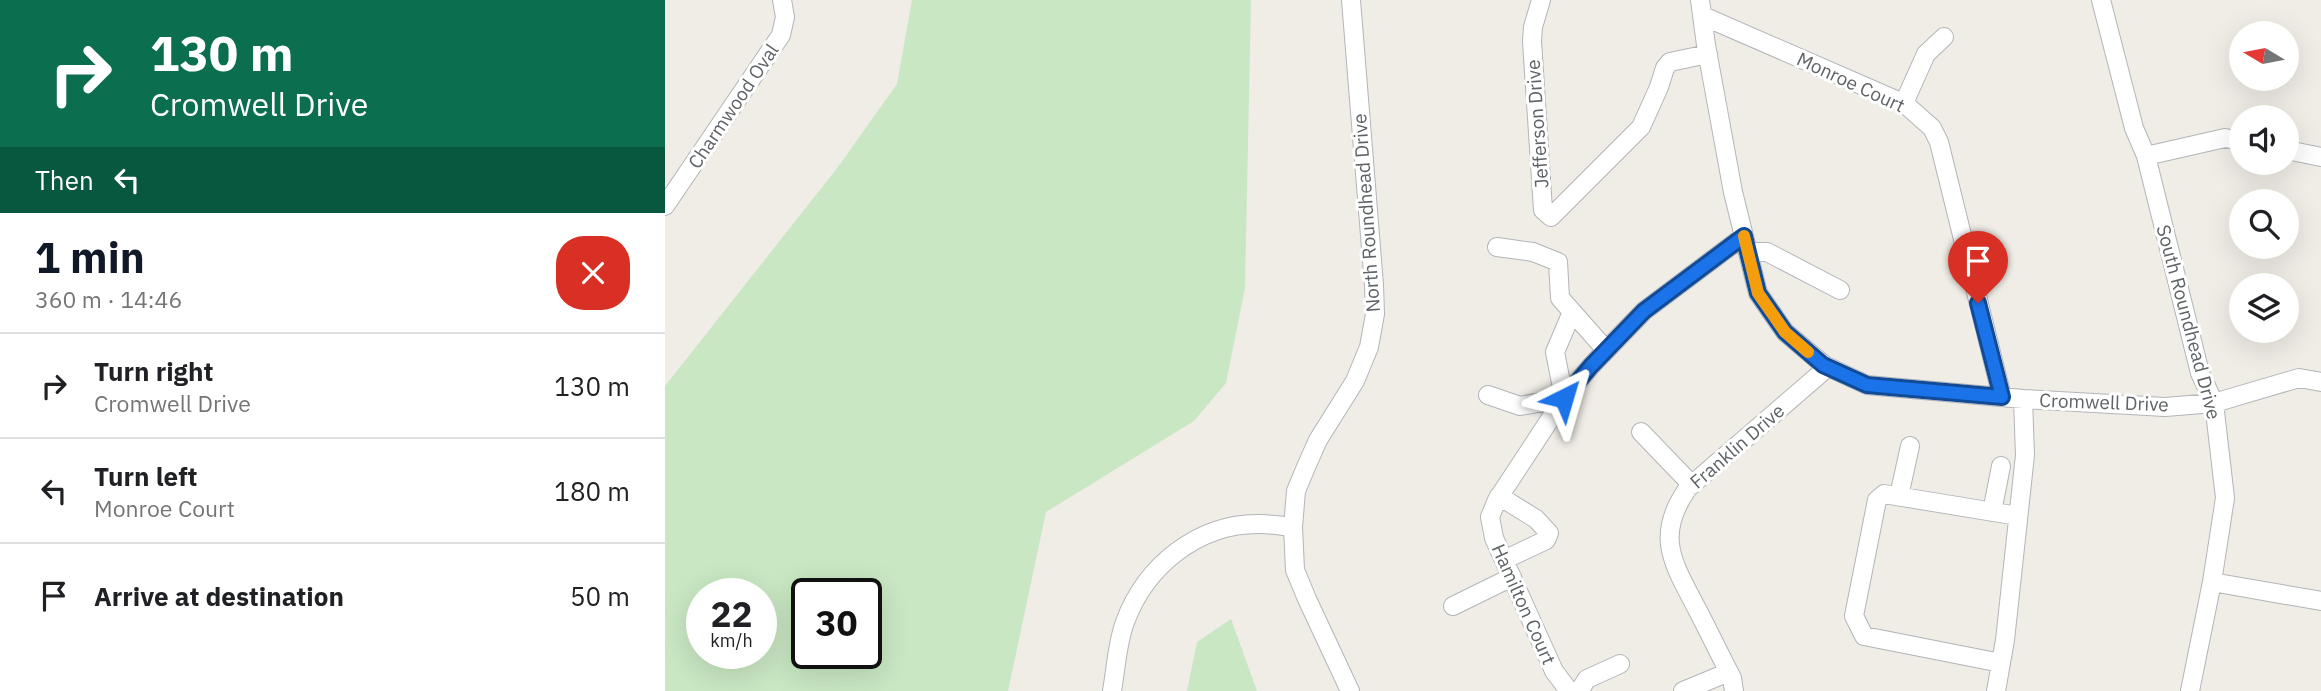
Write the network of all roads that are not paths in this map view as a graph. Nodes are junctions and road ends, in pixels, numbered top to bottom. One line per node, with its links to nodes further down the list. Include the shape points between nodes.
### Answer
1 (782, 0): 13 (street, Charmwood Oval, via 782,35)
2 (1351, 0): 34 (street, North Roundhead Drive, via 1374,314 1369,347 1355,381 1318,440 1296,491)
3 (1541, 0): 7 (street, Jefferson Drive, via 1532,41 1543,210 1551,217 1641,127 1670,62)
4 (2101, 0): 11 (street, South Roundhead Drive, via 2134,128)
5 (1701, 8): 7 (street, Cromwell Drive); 8 (street, Monroe Court)
6 (1944, 37): 8 (street, via 1926,54)
7 (1708, 54): 14 (street, Cromwell Drive)
8 (1904, 103): 22 (street, Monroe Court, via 1932,128 1939,142)
9 (2229, 139): 11 (street)
10 (2299, 152): 12 (street)
11 (2146, 156): 25 (street, South Roundhead Drive, via 2200,373)
12 (2321, 157)
13 (665, 206)
14 (1746, 244): 16 (street); 18 (street, Hamilton Court, via 1644,311); 19 (street, Cromwell Drive, via 1758,293 1785,332)
15 (1497, 247): 17 (street, via 1532,251 1558,262 1560,298)
16 (1840, 290)
17 (1572, 312): 18 (street); 23 (street, via 1555,352)
18 (1606, 351): 23 (street, Hamilton Court)
19 (1828, 368): 22 (street, Cromwell Drive, via 1867,385); 29 (street, Franklin Drive)
20 (2321, 382): 25 (street, Cromwell Drive, via 2299,378)
21 (1488, 395): 23 (street, via 1520,406)
22 (2002, 397): 24 (street, Cromwell Drive)
23 (1564, 398): 30 (street, Hamilton Court)
24 (2023, 399): 25 (street, Cromwell Drive, via 2165,407); 33 (street, via 2025,455)
25 (2214, 403): 37 (street, South Roundhead Drive, via 2225,498)
26 (1641, 432): 29 (street)
27 (1910, 446): 31 (street)
28 (2001, 466): 32 (street)
29 (1692, 485): 42 (street, Franklin Drive, via 1674,508 1670,528 1674,564)
30 (1499, 496): 35 (street, Hamilton Court, via 1490,517); 35 (street, via 1536,519 1549,533 1546,540)
31 (1899, 496): 32 (street); 40 (street, via 1884,494 1877,500 1854,616 1864,636)
32 (1992, 512): 33 (street)
33 (2018, 516): 40 (street)
34 (1293, 527): 43 (street, via 1229,527 1178,550 1155,571 1124,623); 44 (street, North Roundhead Drive, via 1296,570)
35 (1504, 560): 36 (street, Hamilton Court)
36 (1512, 577): 39 (street); 45 (street, Hamilton Court, via 1554,671)
37 (2212, 582): 38 (street); 50 (street, South Roundhead Drive)
38 (2321, 601)
39 (1453, 606)
40 (2001, 663): 49 (street)
41 (1620, 664): 46 (street, via 1587,679)
42 (1729, 672): 47 (street); 48 (street, Franklin Drive)
43 (1112, 691)
44 (1350, 691)
45 (1569, 691)
46 (1579, 691)
47 (1683, 691)
48 (1734, 691)
49 (1996, 691)
50 (2190, 691)

